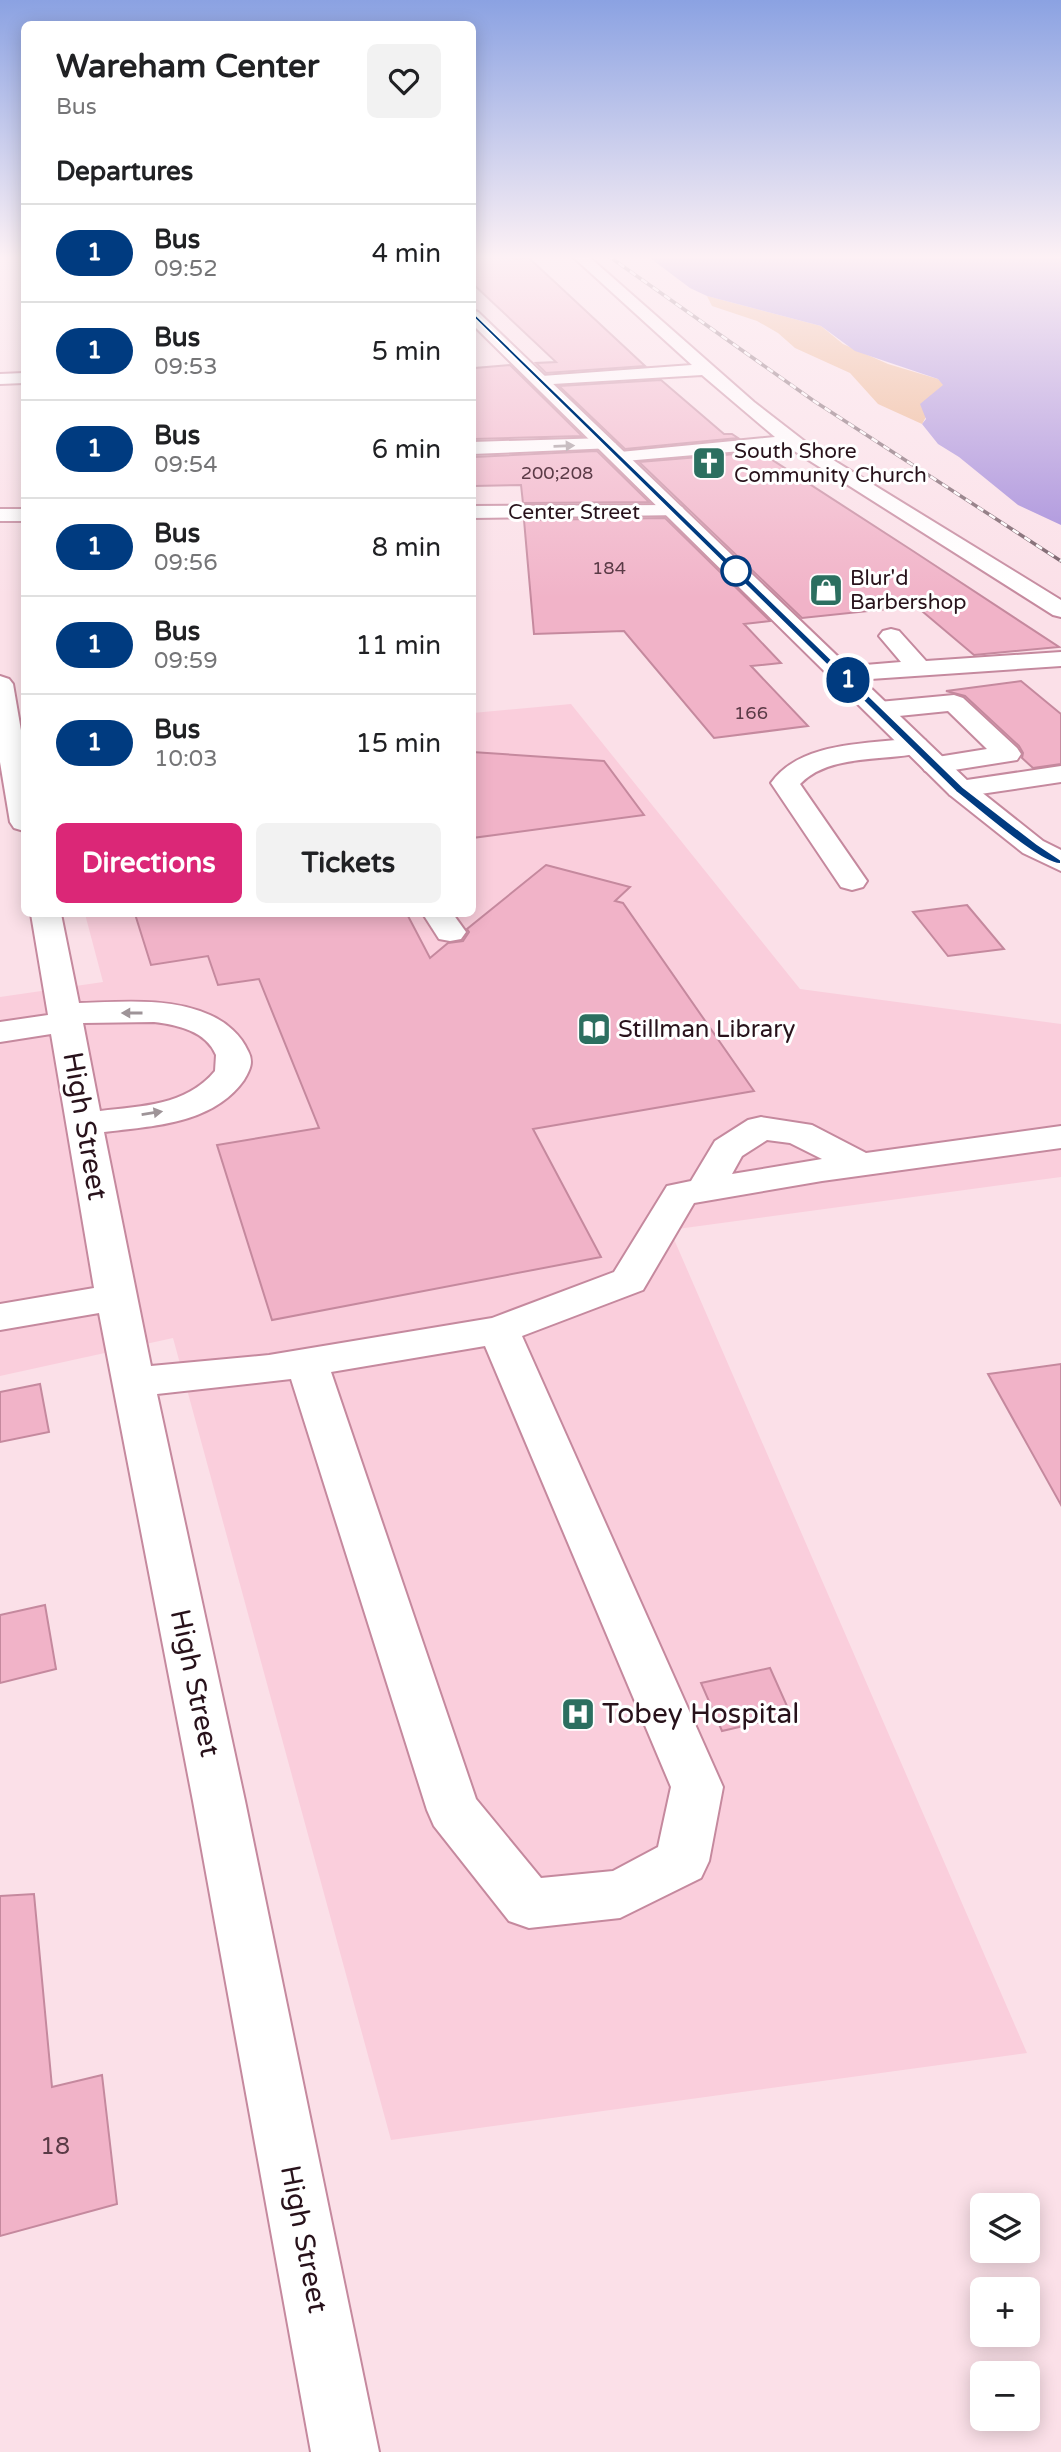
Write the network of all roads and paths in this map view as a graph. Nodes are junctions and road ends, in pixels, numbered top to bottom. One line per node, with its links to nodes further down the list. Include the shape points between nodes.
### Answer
1 (530, 369): 6 (street)
2 (701, 369): 6 (street)
3 (707, 369): 10 (street)
4 (21, 378): 5 (street)
5 (0, 379)
6 (542, 381): 7 (street)
7 (587, 425): 9 (street); 12 (street)
8 (476, 435): 9 (street)
9 (527, 439): 11 (street); 12 (street, one-way to 12)
10 (793, 442): 12 (street); 17 (street)
11 (476, 447)
12 (613, 451): 13 (street)
13 (675, 511): 14 (street, Center Street); 21 (street)
14 (476, 512)
15 (0, 515): 16 (street)
16 (21, 515)
17 (1061, 610)
18 (891, 636): 20 (street)
19 (1061, 659): 20 (street)
20 (920, 669): 21 (street)
21 (841, 674): 23 (street)
22 (0, 684): 27 (street)
23 (879, 710): 24 (street); 24 (street, via 954,703 1008,754)
24 (926, 756): 26 (street); 29 (street, via 845,755 802,766 785,783)
25 (1061, 774): 26 (street)
26 (960, 789): 28 (street, via 1033,847)
27 (21, 803)
28 (1061, 862)
29 (852, 881)
30 (47, 917): 31 (street, High Street)
31 (66, 1018): 32 (street); 33 (street, High Street); 33 (street, one-way to 31, via 184,1108 200,1101 226,1081 234,1055 216,1032 180,1015)
32 (0, 1032)
33 (85, 1124): 37 (street, High Street)
34 (1061, 1137): 35 (street)
35 (862, 1165): 36 (street); 36 (street, via 799,1133 761,1128 728,1149)
36 (704, 1190): 39 (street, via 680,1194 629,1281)
37 (116, 1297): 38 (street); 41 (street, High Street)
38 (0, 1317)
39 (499, 1330): 40 (street); 40 (street, via 697,1787 682,1861 620,1894 529,1904 453,1810)
40 (307, 1362): 41 (street)
41 (133, 1382): 42 (street, High Street)
42 (345, 2452)

